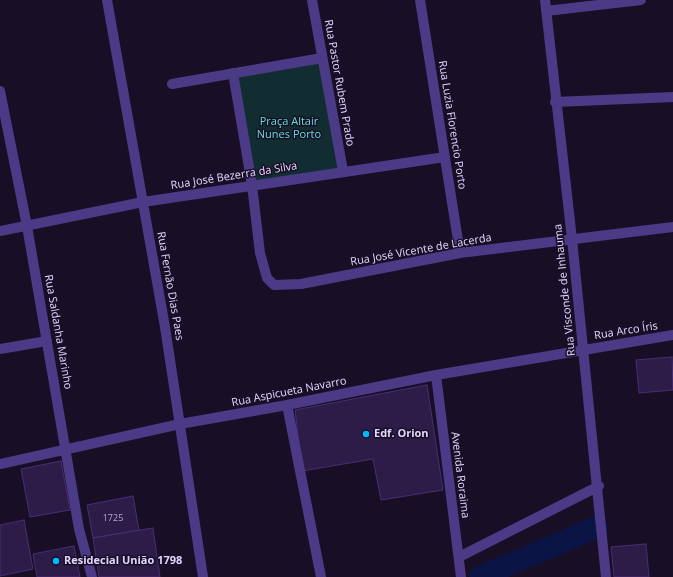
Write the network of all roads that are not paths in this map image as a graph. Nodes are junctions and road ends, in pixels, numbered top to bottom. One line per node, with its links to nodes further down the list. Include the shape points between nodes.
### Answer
1 (107, 0): 17 (street, Rua Fernão Dias Paes)
2 (312, 0): 7 (street, Rua Pastor Rubem Prado)
3 (420, 0): 14 (street, Rua Luzia Florencio Porto)
4 (545, 0): 6 (street, Rua Visconde de Inhauma)
5 (641, 0): 6 (street)
6 (546, 11): 12 (street, Rua Visconde de Inhauma)
7 (322, 58): 8 (street); 15 (street, Rua Pastor Rubem Prado)
8 (233, 73): 9 (street); 16 (street)
9 (172, 84)
10 (0, 91): 13 (street, Rua Saldanha Marinho)
11 (673, 97): 12 (street)
12 (555, 102): 21 (street, Rua Visconde de Inhauma)
13 (3, 119): 18 (street, Rua Saldanha Marinho)
14 (445, 157): 15 (street, Rua José Bezerra da Silva); 22 (street, Rua Luzia Florencio Porto)
15 (343, 171): 16 (street, Rua José Bezerra da Silva)
16 (252, 185): 17 (street, Rua José Bezerra da Silva); 22 (street, Rua José Vicente de Lacerda, via 264,268 267,278 274,285 301,284)
17 (143, 202): 18 (street, Rua José Bezerra da Silva); 29 (street, Rua Fernão Dias Paes)
18 (27, 226): 20 (street, Rua José Bezerra da Silva); 24 (street, Rua Saldanha Marinho)
19 (673, 227): 21 (street, Rua José Vicente de Lacerda)
20 (0, 231)
21 (572, 239): 22 (street, Rua José Vicente de Lacerda); 26 (street, Rua Visconde de Inhauma)
22 (460, 254)
23 (673, 335): 26 (street, Rua Arco Íris)
24 (47, 340): 25 (street); 30 (street, Rua Saldanha Marinho)
25 (0, 349)
26 (583, 350): 27 (street, Rua Aspicueta Navarro); 32 (street, Rua Visconde de Inhauma)
27 (436, 375): 28 (street, Rua Aspicueta Navarro); 33 (street, Avenida Roraima)
28 (287, 405): 29 (street, Rua Aspicueta Navarro); 36 (street)
29 (180, 424): 30 (street, Rua Aspicueta Navarro); 35 (street, Rua Fernão Dias Paes)
30 (66, 450): 31 (street, Rua Aspicueta Navarro); 34 (street, Rua Saldanha Marinho, via 82,543)
31 (0, 464)
32 (599, 486): 33 (street); 38 (street, Rua Visconde de Inhauma)
33 (459, 557): 37 (street, Avenida Roraima)
34 (92, 577)
35 (203, 577)
36 (321, 577)
37 (461, 577)
38 (606, 577)

